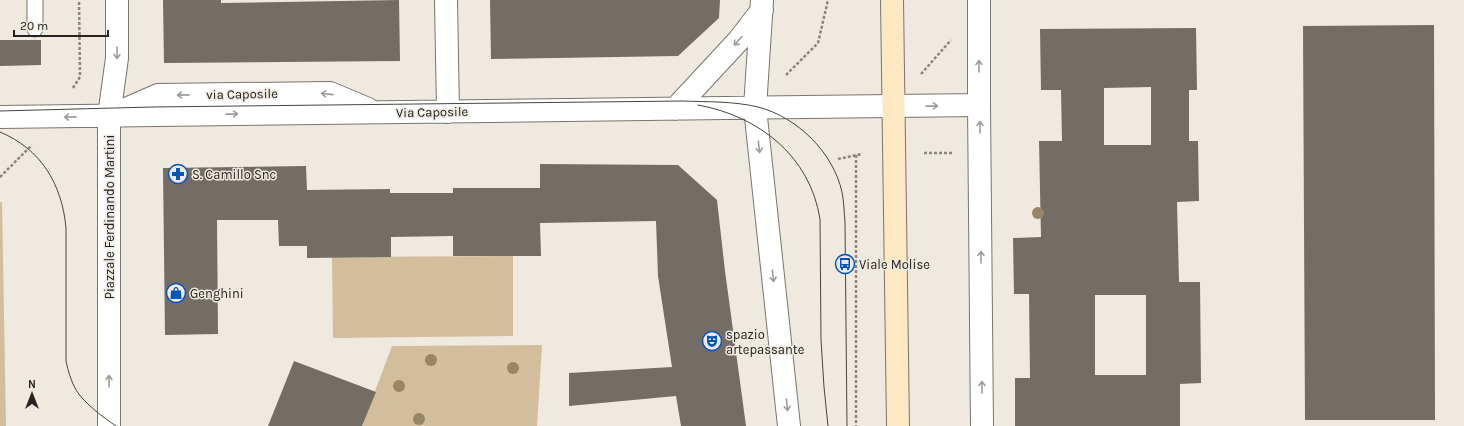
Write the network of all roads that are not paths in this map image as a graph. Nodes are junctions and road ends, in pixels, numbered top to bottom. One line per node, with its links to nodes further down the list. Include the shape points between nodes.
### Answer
1 (35, 0): 7 (lane)
2 (117, 0): 13 (street, one-way to 13, via 117,58)
3 (446, 0): 12 (street)
4 (892, 0): 9 (main road)
5 (979, 0): 8 (street, one-way to 5)
6 (762, 5): 10 (street); 11 (street, one-way to 11, via 739,40)
7 (35, 29)
8 (979, 105): 9 (street, one-way to 8); 18 (street, one-way to 8)
9 (893, 106): 10 (street); 17 (main road)
10 (755, 108): 11 (street, Via Caposile); 16 (street, one-way to 16)
11 (676, 109): 12 (street, Via Caposile)
12 (448, 112): 13 (street, Via Caposile)
13 (109, 116): 14 (street, Piazzale Ferdinando Martini, one-way to 14); 15 (street, Piazzale Ferdinando Martini, one-way to 13)
14 (0, 117)
15 (114, 424)
16 (789, 426)
17 (898, 426)
18 (982, 426)

